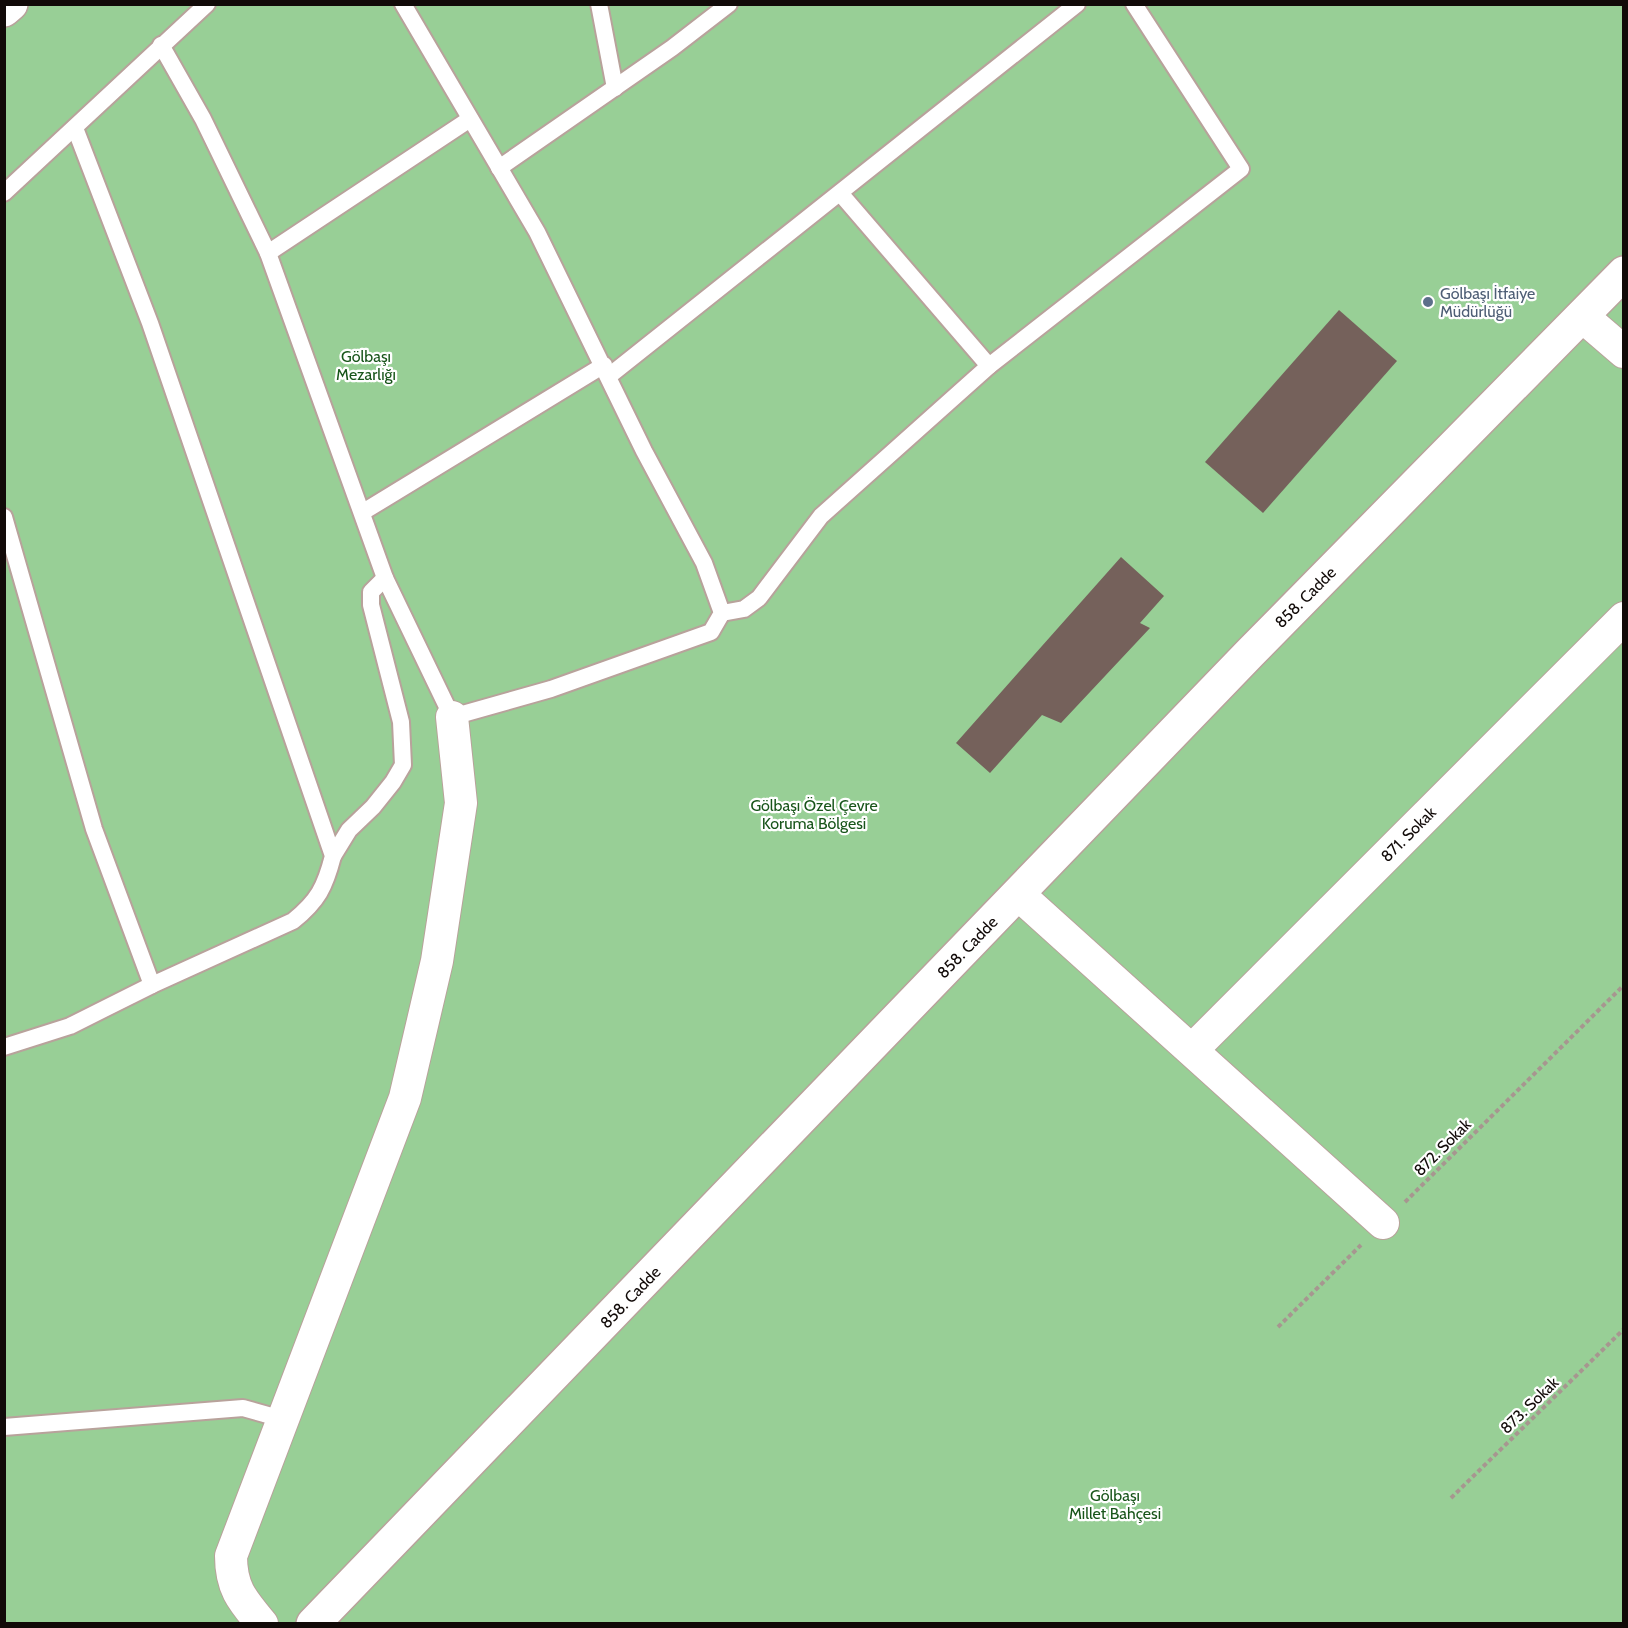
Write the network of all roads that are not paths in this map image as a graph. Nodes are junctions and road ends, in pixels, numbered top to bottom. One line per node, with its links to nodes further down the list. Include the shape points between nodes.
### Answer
1 (11, 4): 8 (main road)
2 (207, 4): 9 (lane)
3 (403, 4): 11 (lane)
4 (599, 4): 10 (lane)
5 (729, 4): 10 (lane)
6 (1077, 4): 15 (lane)
7 (1134, 4): 20 (lane, via 1241,169)
8 (4, 10)
9 (161, 45): 12 (lane); 16 (lane, via 203,119)
10 (615, 87): 13 (lane)
11 (470, 119): 13 (lane); 16 (lane)
12 (75, 128): 14 (lane); 28 (lane, via 150,323)
13 (499, 168): 21 (lane, via 537,232)
14 (4, 193)
15 (840, 193): 20 (lane); 21 (lane)
16 (268, 253): 22 (lane)
17 (1623, 273): 18 (main road, 858. Cadde)
18 (1582, 316): 19 (street); 29 (main road, 858. Cadde)
19 (1623, 352)
20 (989, 366): 25 (lane, via 820,516 759,598 744,609)
21 (607, 370): 22 (lane); 25 (lane, via 644,451 704,563)
22 (363, 512): 24 (lane)
23 (4, 517): 30 (lane, via 94,829)
24 (385, 578): 27 (lane); 28 (lane, via 371,592 371,605 401,722 403,765 373,807 349,830)
25 (722, 613): 27 (lane, via 711,632 551,689)
26 (1623, 618): 32 (street, 871. Sokak)
27 (452, 717): 34 (street, via 461,802 437,961 405,1098)
28 (333, 856): 30 (lane, via 326,886 293,921)
29 (1018, 894): 32 (street); 37 (main road, 858. Cadde)
30 (152, 985): 31 (lane, via 70,1026)
31 (4, 1047)
32 (1191, 1050): 33 (street)
33 (1383, 1223)
34 (282, 1419): 35 (lane, via 243,1408); 36 (street, via 231,1556 231,1578 243,1601)
35 (4, 1427)
36 (262, 1623)
37 (313, 1623)

